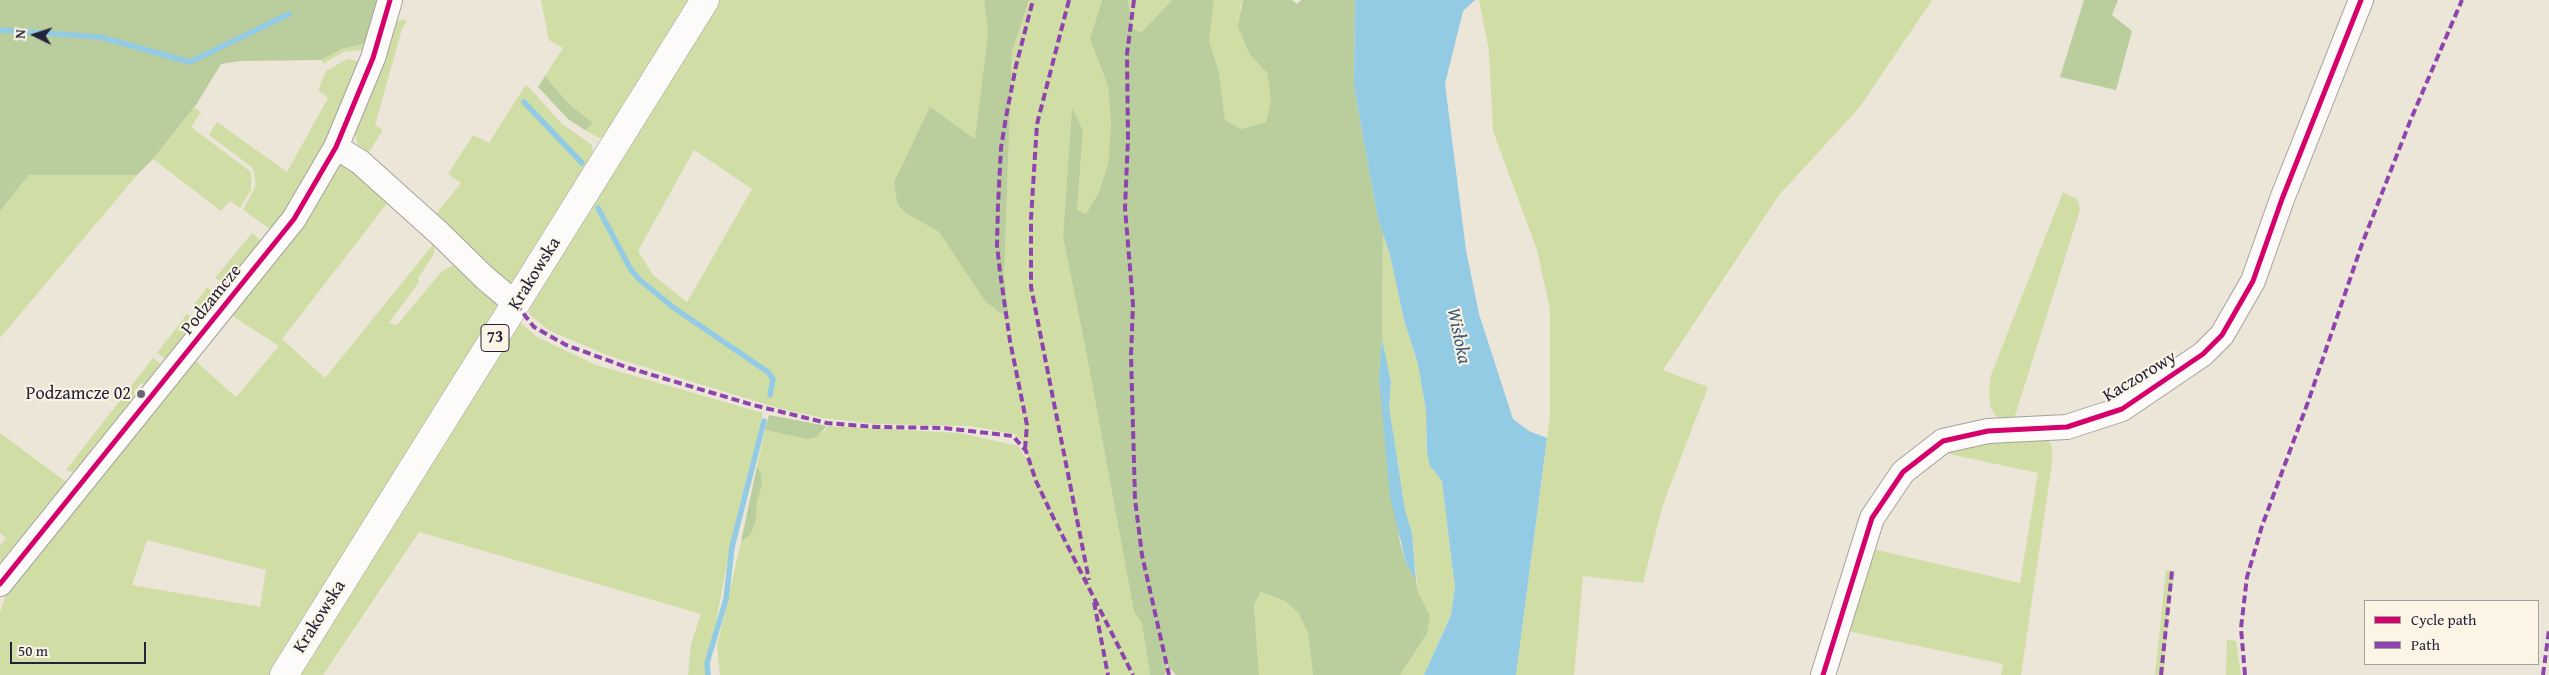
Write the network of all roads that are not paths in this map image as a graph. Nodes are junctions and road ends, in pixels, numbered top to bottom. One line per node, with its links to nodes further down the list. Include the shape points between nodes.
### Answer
1 (390, 0): 4 (street, Podzamcze, via 373,58)
2 (705, 0): 5 (main road, Krakowska / 73)
3 (2360, 0): 8 (street, Kaczorowy, via 2253,281 2222,335 2202,354 2122,408 2067,428 1988,431 1942,441 1903,472 1872,518)
4 (336, 147): 5 (street, via 360,162); 6 (street, Podzamcze, via 281,237)
5 (516, 304): 7 (main road, Krakowska / 73)
6 (0, 584)
7 (284, 675)
8 (1823, 675)

